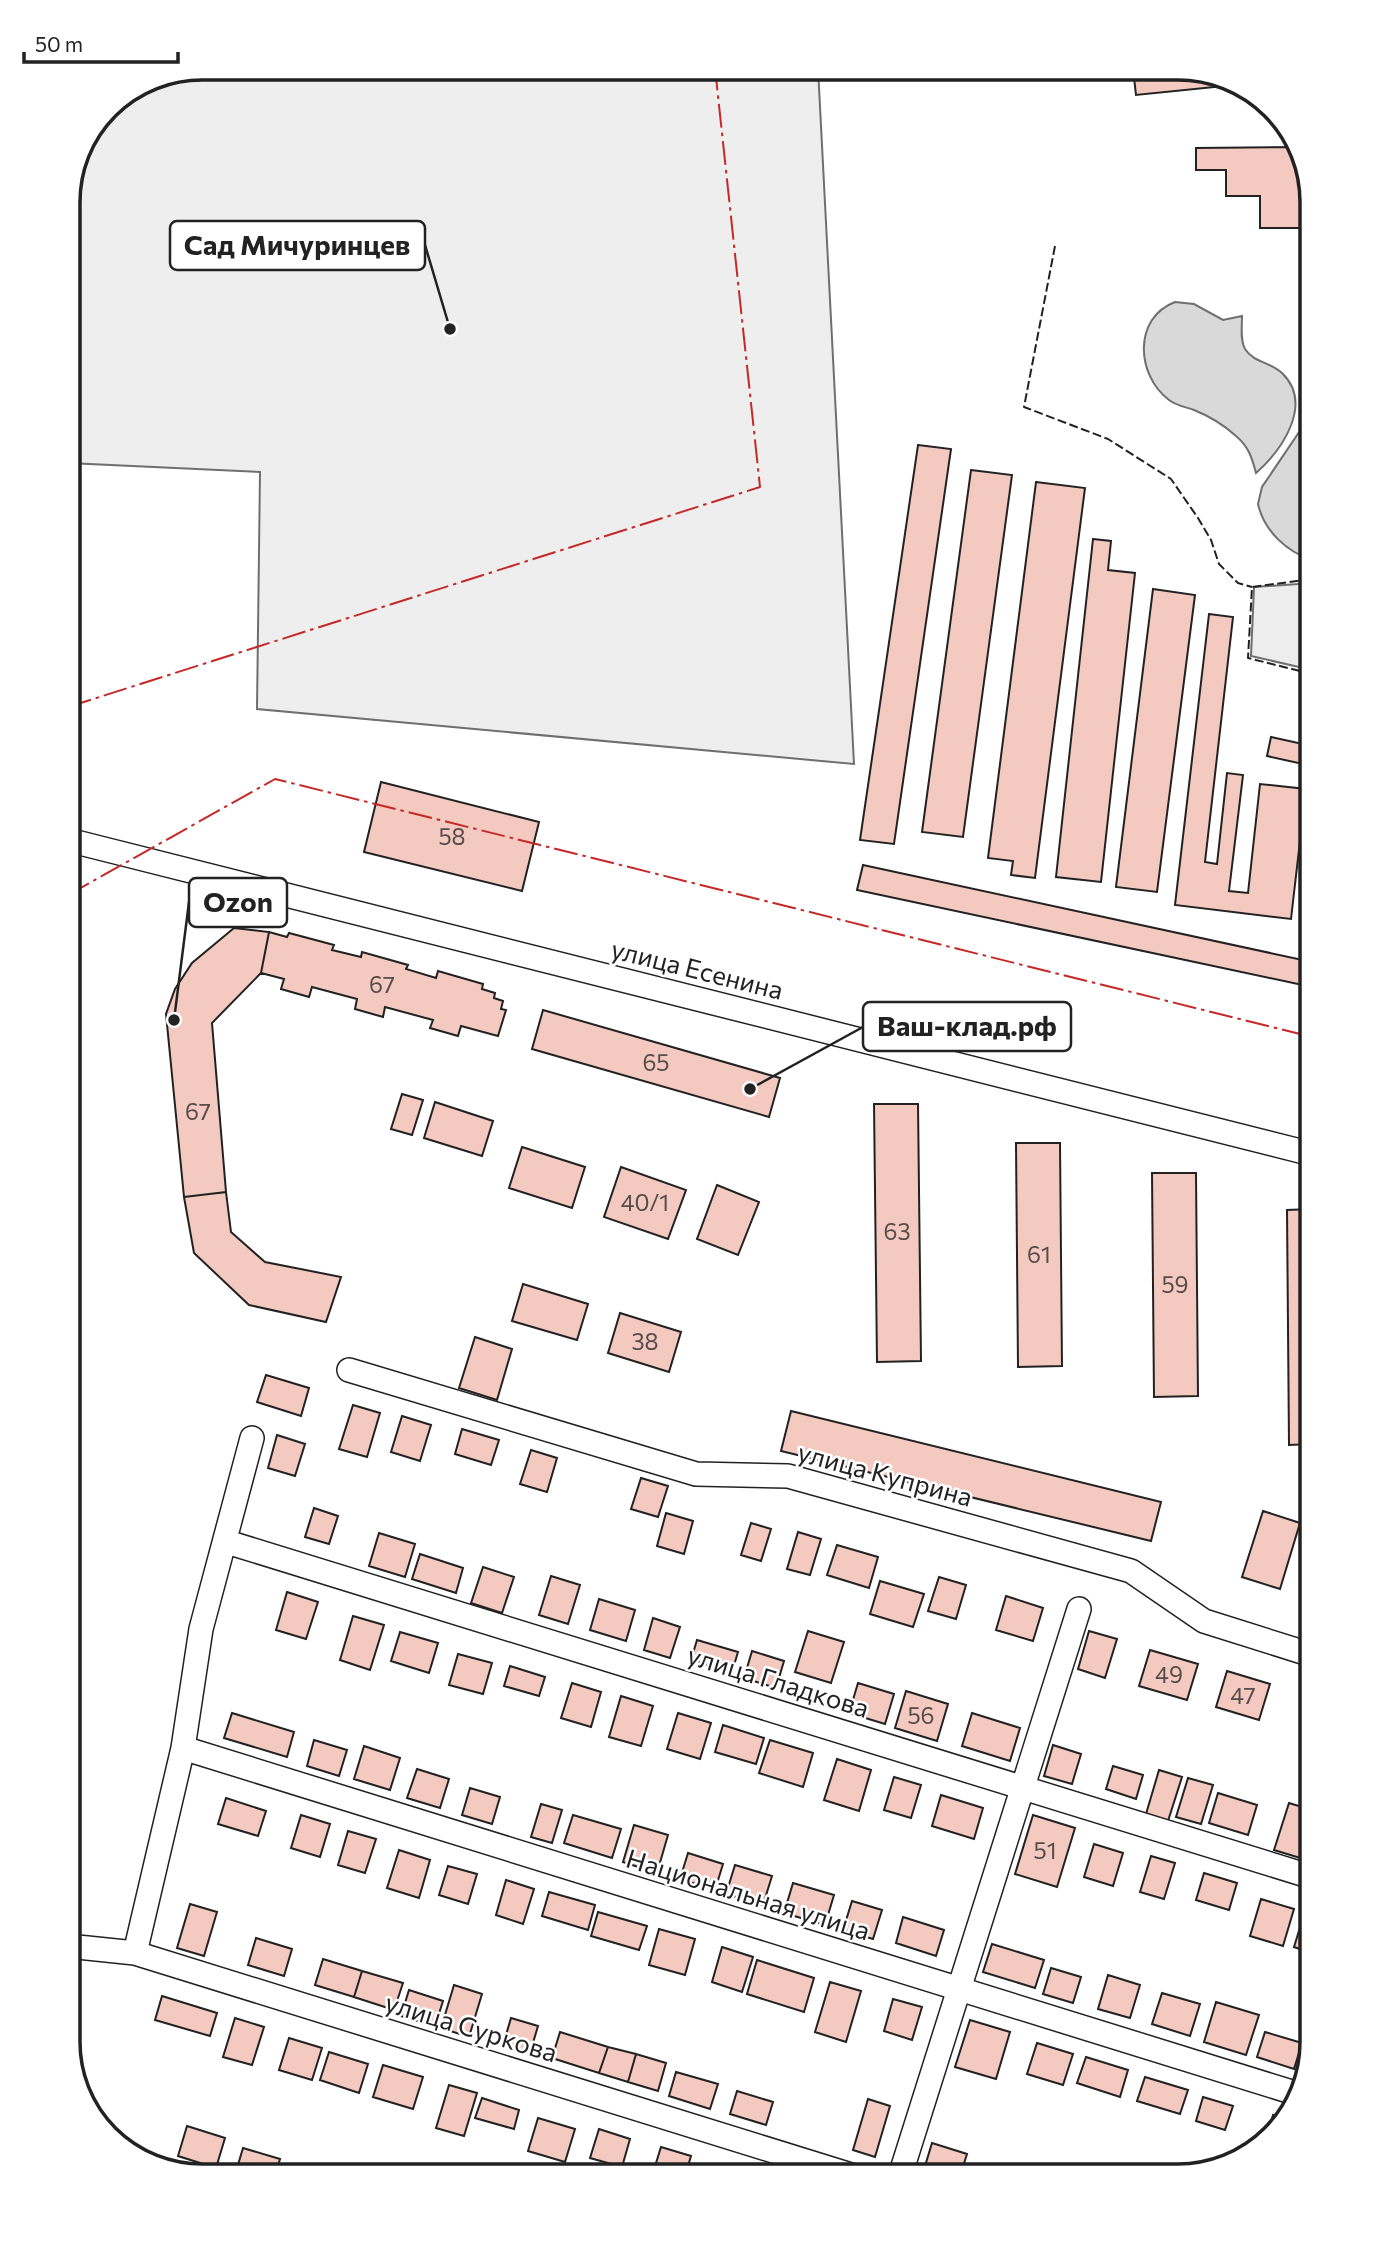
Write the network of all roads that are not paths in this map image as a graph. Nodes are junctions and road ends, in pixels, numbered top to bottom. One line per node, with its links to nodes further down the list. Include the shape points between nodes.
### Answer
1 (81, 843): 2 (street, улица Есенина)
2 (1300, 1151)
3 (349, 1370): 7 (street, улица Куприна, via 696,1474 788,1476 1131,1571 1204,1621)
4 (253, 1438): 5 (street)
5 (226, 1542): 8 (street, via 201,1629); 9 (street, улица Гладкова)
6 (1079, 1609): 9 (street)
7 (1300, 1651)
8 (183, 1748): 12 (street); 13 (street, Национальная улица)
9 (1023, 1786): 10 (street, улица Гладкова); 13 (street)
10 (1300, 1873)
11 (80, 1947): 12 (street, улица Суркова)
12 (135, 1953): 15 (street, улица Суркова)
13 (957, 1990): 14 (street, Национальная улица); 16 (street)
14 (1289, 2091)
15 (815, 2164)
16 (904, 2164)

